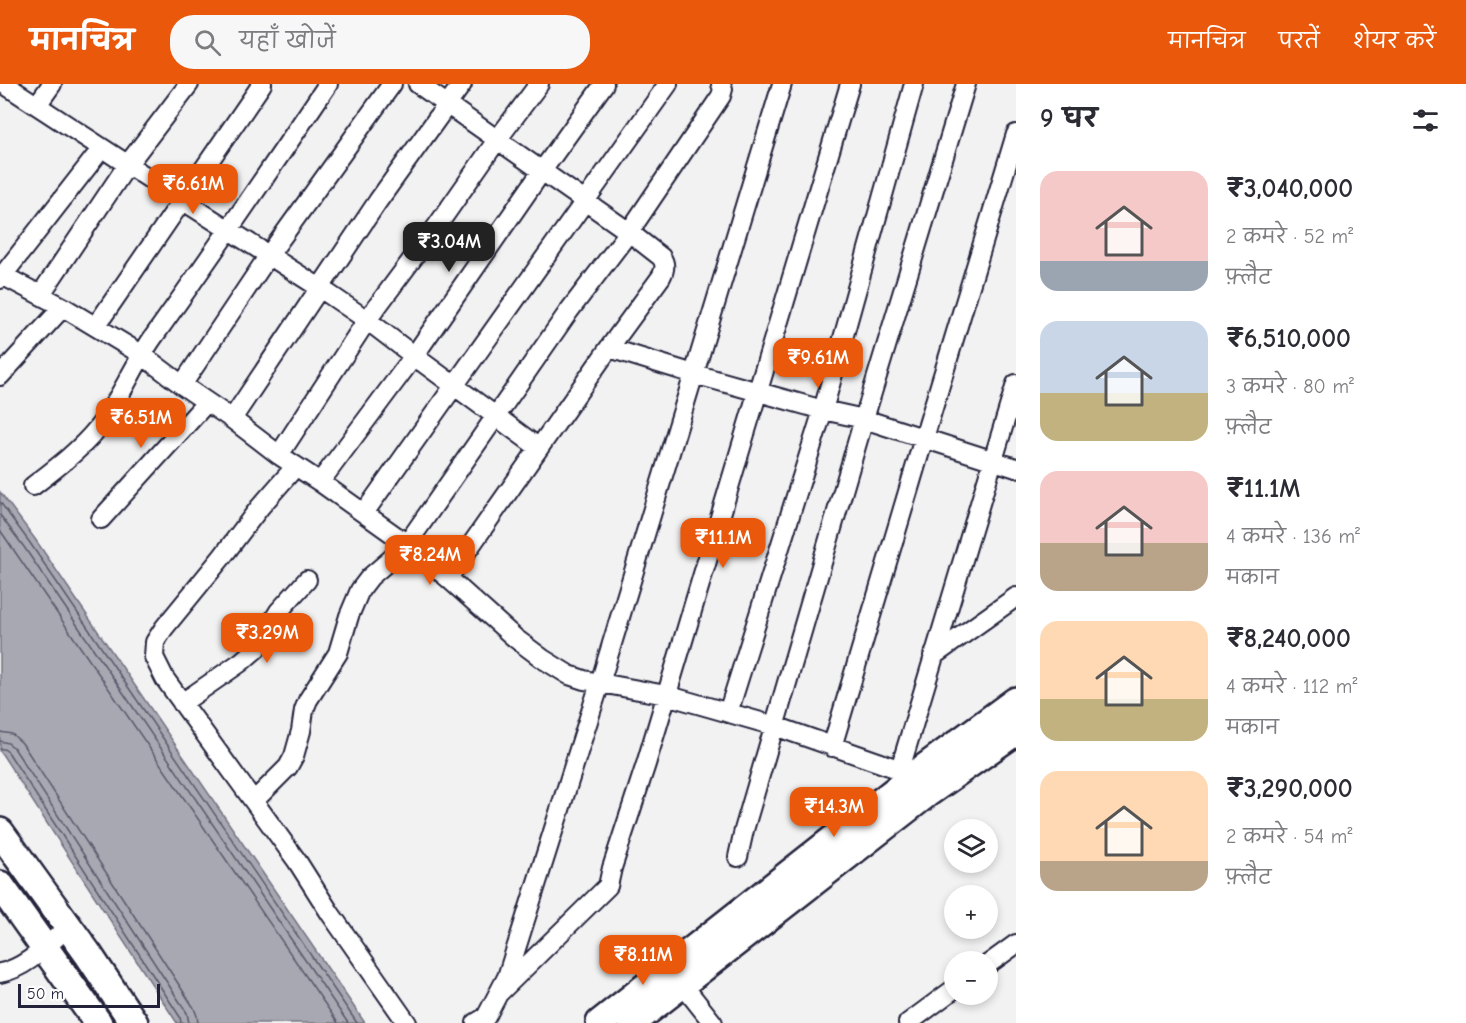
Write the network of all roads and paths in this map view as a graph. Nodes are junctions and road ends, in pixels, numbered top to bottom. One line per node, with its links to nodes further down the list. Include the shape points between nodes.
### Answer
1 (4, 84): 18 (street)
2 (52, 84): 18 (street)
3 (189, 84): 22 (street)
4 (262, 84): 24 (street)
5 (328, 84): 26 (street)
6 (392, 84): 28 (street)
7 (418, 84): 17 (street)
8 (462, 84): 17 (street)
9 (539, 84): 20 (street)
10 (604, 84): 23 (street)
11 (668, 84): 25 (street)
12 (721, 84): 27 (street, via 721,96)
13 (782, 84): 38 (street)
14 (850, 84): 43 (street)
15 (914, 84): 45 (street)
16 (966, 84): 48 (street)
17 (446, 104): 20 (street); 30 (street)
18 (37, 105): 21 (street)
19 (1016, 134): 49 (street)
20 (497, 140): 23 (street); 33 (street)
21 (102, 148): 22 (street); 29 (street)
22 (129, 164): 24 (street); 31 (street)
23 (542, 171): 25 (street); 37 (street)
24 (182, 200): 26 (street); 34 (street)
25 (586, 202): 27 (street); 42 (street)
26 (230, 230): 28 (street); 36 (street)
27 (629, 232): 35 (street, via 661,257 664,271); 46 (street)
28 (270, 255): 30 (street); 41 (street)
29 (1, 276): 31 (street)
30 (320, 288): 33 (street); 47 (street)
31 (41, 294): 32 (street)
32 (63, 307): 34 (street); 39 (street)
33 (367, 320): 37 (street); 51 (street)
34 (96, 326): 36 (street)
35 (609, 348): 38 (street); 50 (street)
36 (141, 354): 41 (street); 56 (street, via 97,430)
37 (414, 356): 42 (street); 55 (street)
38 (694, 374): 43 (street); 64 (street)
39 (0, 376)
40 (1016, 384): 52 (street)
41 (182, 385): 44 (street)
42 (454, 386): 46 (street); 57 (street)
43 (758, 391): 45 (street); 65 (street)
44 (207, 402): 47 (street); 58 (street)
45 (823, 410): 48 (street); 68 (street)
46 (496, 416): 50 (street); 59 (street)
47 (232, 418): 51 (street)
48 (864, 419): 49 (street); 69 (street)
49 (924, 438): 52 (street); 71 (street)
50 (539, 448): 60 (street)
51 (279, 455): 53 (street)
52 (993, 461): 54 (street); 63 (street)
53 (296, 466): 55 (street); 66 (street, via 155,642 154,657)
54 (1016, 468)
55 (320, 482): 57 (street)
56 (33, 486)
57 (364, 513): 59 (street)
58 (101, 519)
59 (407, 544): 60 (street); 73 (street, via 360,590 338,653 304,710 294,756)
60 (448, 578): 64 (street, via 543,659 569,675)
61 (307, 580): 66 (street, via 279,611 256,649)
62 (1016, 597): 63 (street)
63 (933, 656): 72 (street)
64 (600, 683): 65 (street); 83 (street, via 507,977)
65 (666, 695): 68 (street); 83 (street, via 608,886)
66 (182, 703): 73 (street)
67 (1015, 705): 72 (main road)
68 (728, 713): 69 (street)
69 (775, 726): 71 (street); 75 (street)
70 (1016, 731): 82 (main road)
71 (832, 747): 72 (street)
72 (907, 772): 82 (main road)
73 (254, 801): 87 (street)
74 (0, 832): 77 (main road)
75 (738, 857)
76 (0, 885): 79 (main road)
77 (68, 927): 79 (street); 86 (main road)
78 (1016, 944): 80 (street)
79 (44, 947): 81 (street, via 24,964); 85 (main road)
80 (998, 957)
81 (0, 973)
82 (676, 977): 89 (main road); 90 (main road); 91 (street)
83 (498, 994): 88 (street, via 486,1017)
84 (944, 996): 92 (street)
85 (98, 1023)
86 (134, 1023)
87 (407, 1023)
88 (476, 1023)
89 (600, 1023)
90 (632, 1023)
91 (713, 1023)
92 (908, 1023)

